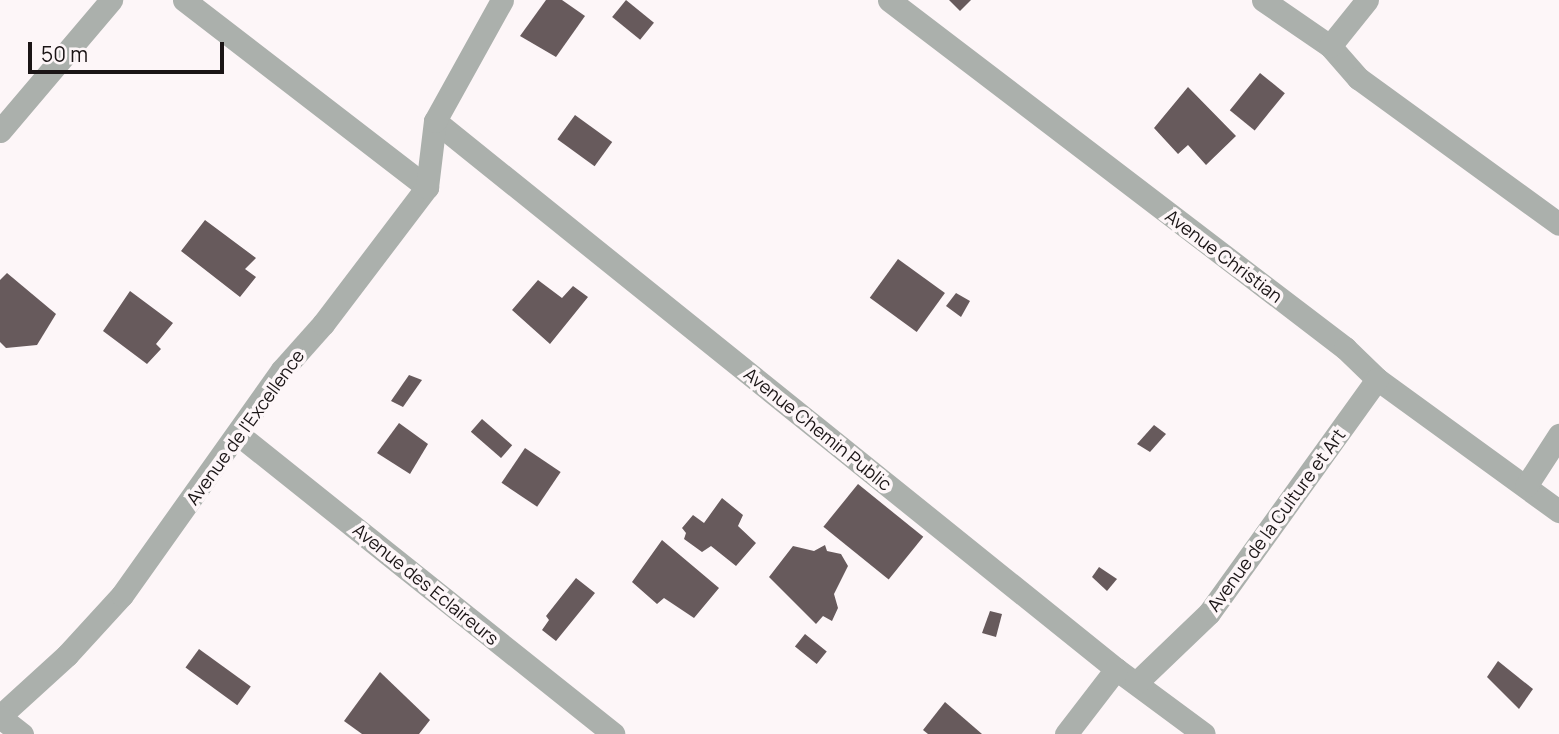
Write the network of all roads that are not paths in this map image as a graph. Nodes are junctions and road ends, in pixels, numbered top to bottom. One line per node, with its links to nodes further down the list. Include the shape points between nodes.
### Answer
1 (111, 0): 9 (street)
2 (184, 0): 10 (street)
3 (502, 0): 8 (street)
4 (888, 0): 12 (street, Avenue Christian, via 1345,348)
5 (1263, 0): 7 (street)
6 (1367, 0): 7 (street)
7 (1330, 46): 11 (street, via 1358,78)
8 (435, 121): 10 (street); 17 (street, Avenue Chemin Public)
9 (0, 131)
10 (427, 187): 13 (street, Avenue de l'Excellence, via 323,324 282,370)
11 (1559, 224)
12 (1377, 379): 15 (street, Avenue Christian); 18 (street, Avenue de la Culture et Art, via 1209,613)
13 (239, 435): 19 (street, Avenue de l'Excellence, via 122,595 67,655); 21 (street, Avenue des Eclaireurs)
14 (1559, 435): 15 (street)
15 (1526, 486): 16 (street, Avenue Christian)
16 (1559, 511)
17 (1116, 669): 18 (street, Avenue Chemin Public); 22 (street)
18 (1136, 683): 23 (street, Avenue Chemin Public)
19 (0, 717): 20 (street)
20 (22, 734)
21 (613, 734)
22 (1066, 734)
23 (1204, 734)

